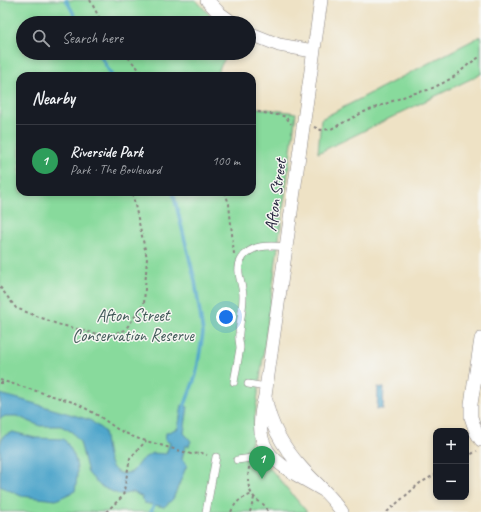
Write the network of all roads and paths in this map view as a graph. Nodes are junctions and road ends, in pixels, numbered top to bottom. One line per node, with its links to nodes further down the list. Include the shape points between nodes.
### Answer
1 (90, 0): 4 (path)
2 (207, 0): 5 (street)
3 (320, 0): 7 (street, Afton Street)
4 (98, 16)
5 (223, 16)
6 (256, 36): 7 (street, via 279,45)
7 (314, 51): 11 (street, Afton Street)
8 (481, 56): 11 (path, via 443,83 372,109 331,129 321,130)
9 (130, 60): 10 (path)
10 (141, 72)
11 (304, 121): 12 (path); 15 (street, Afton Street)
12 (290, 122)
13 (133, 196): 17 (path, via 147,258 144,304 125,330 106,336 57,324 16,308)
14 (226, 196): 16 (path)
15 (286, 247): 16 (lane, via 256,247 242,258); 22 (street, Afton Street)
16 (238, 266): 20 (lane, via 242,285 242,308 238,339 240,349)
17 (0, 288)
18 (481, 339): 24 (street, via 471,404 471,417)
19 (0, 381): 23 (path, via 76,403 117,429)
20 (234, 382)
21 (248, 384): 22 (lane)
22 (265, 392): 25 (street, Afton Street, via 260,431); 30 (street, via 269,416 277,433 300,466)
23 (146, 441): 27 (path, via 191,454 202,453); 32 (path, via 130,458 123,496)
24 (479, 446): 26 (path)
25 (268, 453): 28 (lane, via 260,458); 30 (street, via 284,467)
26 (469, 454)
27 (216, 457): 33 (lane)
28 (237, 460)
29 (433, 476): 38 (path, via 420,483)
30 (323, 490): 37 (street)
31 (253, 494): 34 (path, via 241,498)
32 (106, 512)
33 (206, 512)
34 (231, 512)
35 (250, 512): 36 (path, via 254,497 264,504)
36 (268, 512)
37 (342, 512)
38 (387, 512)

